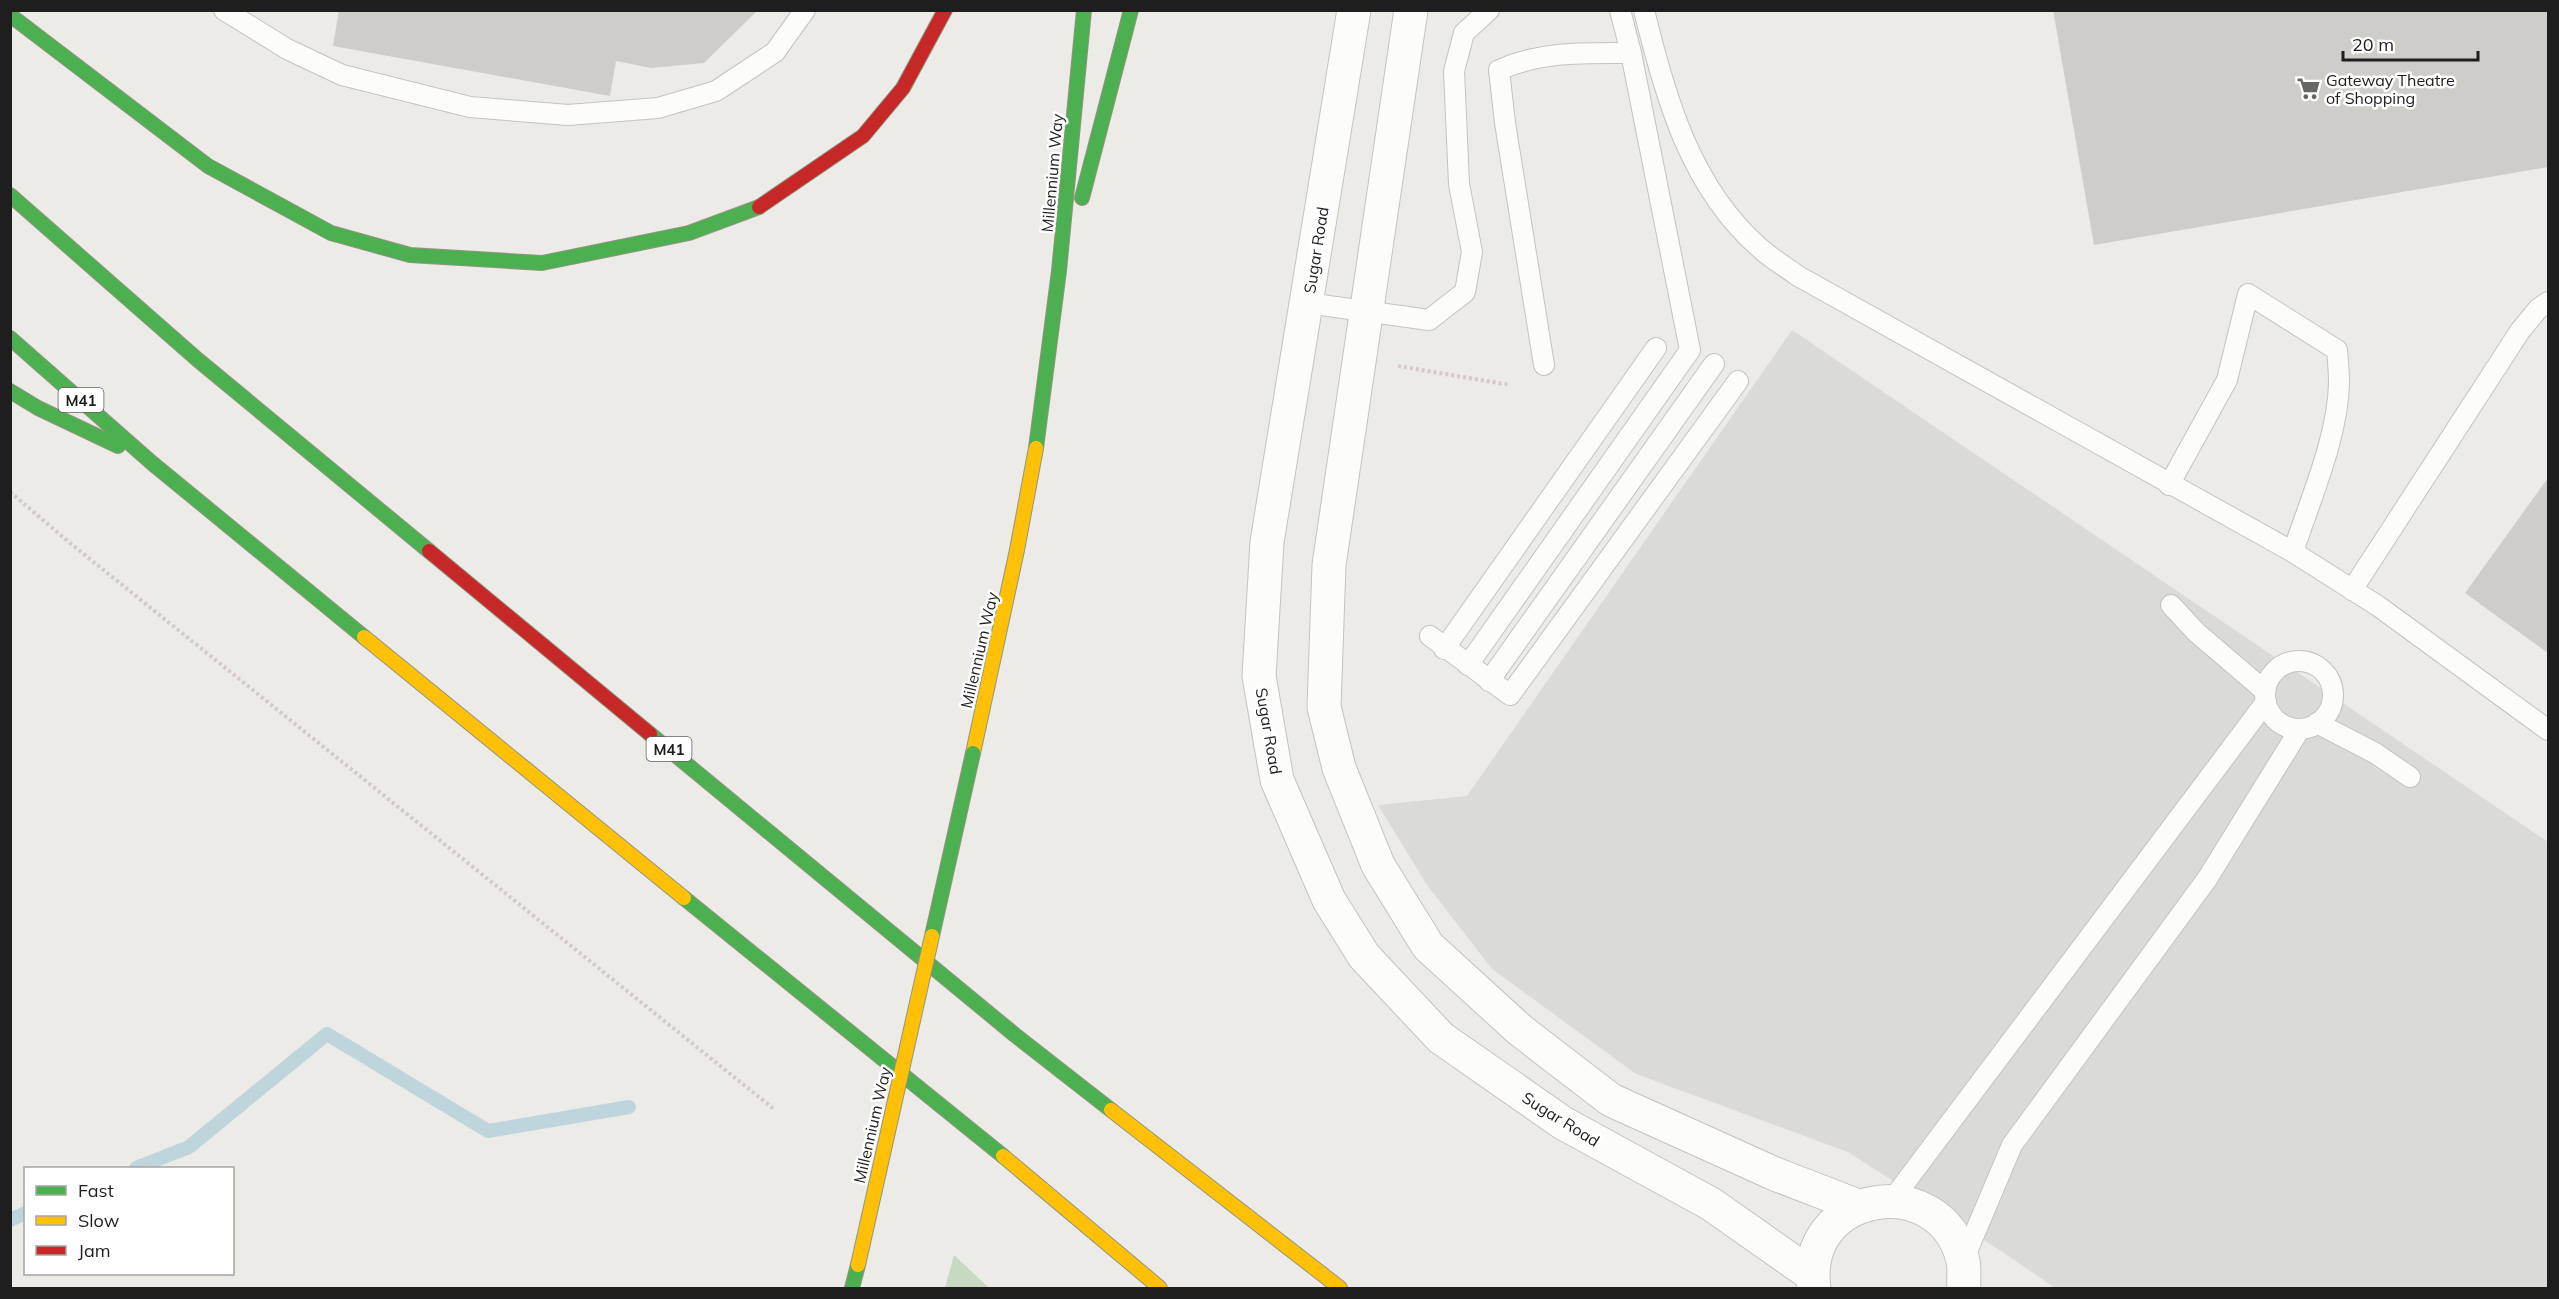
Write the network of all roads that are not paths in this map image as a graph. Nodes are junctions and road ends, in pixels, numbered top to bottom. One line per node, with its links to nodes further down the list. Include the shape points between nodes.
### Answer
1 (224, 10): 2 (lane, via 287,49 342,75 470,107 568,115 657,108 716,91 775,52)
2 (806, 10)
3 (945, 10): 11 (main road, via 903,88 863,136 762,206 689,233 542,263 410,255 331,232 208,166)
4 (1084, 10): 14 (main road, Millennium Way)
5 (1131, 10): 14 (main road)
6 (1354, 10): 16 (street, Sugar Road)
7 (1412, 10): 17 (street)
8 (1489, 10): 17 (lane, via 1464,33 1454,71 1459,184 1472,252 1465,292 1429,320)
9 (1620, 10): 12 (lane)
10 (1644, 10): 25 (lane, via 1660,74 1689,154 1734,222 1761,249 1798,276)
11 (10, 15)
12 (1631, 53): 21 (lane, via 1566,54 1522,60 1499,70); 29 (lane, via 1689,350)
13 (10, 195): 41 (main road, M41, via 198,360 996,1020)
14 (1057, 294): 39 (main road, Millennium Way, bridge, via 1039,429 1009,592)
15 (2548, 302): 27 (lane, via 2520,331)
16 (1307, 303): 17 (lane); 38 (street, Sugar Road, via 1268,542 1259,676 1277,780 1329,900 1364,956 1441,1038 1563,1123 1711,1204)
17 (1368, 312): 36 (street, via 1329,565 1324,707 1339,768 1378,865 1428,946 1520,1030 1611,1100 1775,1174)
18 (10, 338): 24 (main road, M41)
19 (1656, 348): 29 (lane, via 1437,642)
20 (1714, 364): 30 (lane)
21 (1544, 365)
22 (1738, 381): 30 (lane, via 1510,695)
23 (10, 391): 24 (main road)
24 (152, 463): 40 (main road, M41, via 952,1113)
25 (2169, 485): 26 (lane); 26 (lane, via 2227,380 2248,294 2337,350 2336,409)
26 (2293, 552): 27 (lane)
27 (2352, 590): 33 (lane)
28 (2170, 605): 31 (lane)
29 (1468, 665): 30 (lane)
30 (1489, 681)
31 (2266, 696): 32 (lane, via 2269,711 2281,724); 32 (lane, via 2271,675 2284,665 2300,661 2317,666 2328,678 2333,694 2329,711); 35 (lane)
32 (2308, 726): 34 (lane, via 2375,753); 37 (lane, via 2207,879 2012,1145)
33 (2548, 730)
34 (2410, 777)
35 (1892, 1200): 36 (street); 37 (street, via 1924,1209 1950,1231)
36 (1858, 1206): 38 (street, via 1839,1218 1825,1234 1816,1254)
37 (1964, 1275)
38 (1813, 1282)
39 (852, 1288)
40 (1160, 1288)
41 (1340, 1288)

